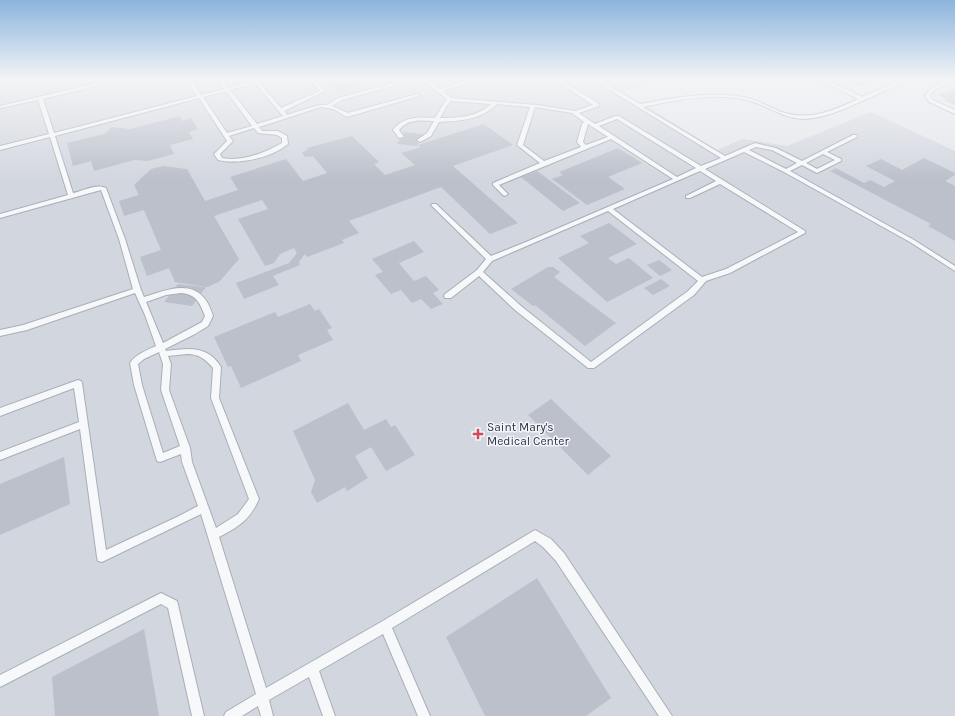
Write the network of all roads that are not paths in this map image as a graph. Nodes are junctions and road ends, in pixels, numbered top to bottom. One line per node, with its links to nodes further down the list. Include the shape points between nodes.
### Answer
1 (44, 112): 23 (lane)
2 (135, 112): 23 (lane)
3 (211, 112): 24 (lane)
4 (244, 112): 20 (lane)
5 (283, 112): 17 (lane)
6 (311, 112): 17 (lane)
7 (343, 112): 8 (lane, via 347,115)
8 (356, 112)
9 (441, 112): 18 (lane)
10 (481, 112): 18 (lane, via 467,118)
11 (531, 112): 34 (lane, via 520,144)
12 (571, 112): 16 (lane)
13 (650, 112): 33 (lane)
14 (779, 112): 15 (lane, via 801,117)
15 (829, 112)
16 (575, 113): 19 (lane)
17 (287, 117): 21 (lane)
18 (437, 120): 27 (lane, via 418,119 402,123 396,130); 28 (lane, via 432,133)
19 (588, 121): 22 (lane); 29 (lane, via 584,124 580,142)
20 (255, 126): 21 (lane); 21 (lane, via 260,132); 24 (lane)
21 (279, 126): 24 (lane, via 286,140 285,144 250,158 220,160 217,154 230,141)
22 (594, 126): 26 (lane); 36 (lane, via 617,117)
23 (51, 134): 30 (lane); 41 (lane)
24 (227, 135)
25 (855, 136): 32 (lane)
26 (612, 137): 29 (lane); 38 (lane)
27 (401, 138)
28 (420, 140)
29 (584, 147): 34 (lane)
30 (0, 148)
31 (744, 150): 33 (lane); 35 (lane, via 761,145); 37 (lane)
32 (823, 152): 35 (lane); 35 (lane, via 839,160 817,171)
33 (725, 158): 36 (lane)
34 (544, 163): 40 (lane, via 495,184)
35 (801, 163): 37 (lane)
36 (699, 169): 38 (lane); 39 (lane)
37 (786, 171): 47 (lane, via 912,241)
38 (677, 179): 44 (lane)
39 (721, 181): 42 (lane); 49 (lane, via 803,232 728,271)
40 (505, 194)
41 (70, 196): 45 (lane); 50 (lane, via 104,188)
42 (688, 197)
43 (434, 205): 46 (lane)
44 (609, 209): 46 (lane); 49 (lane)
45 (0, 216)
46 (490, 259): 48 (lane)
47 (955, 269)
48 (479, 272): 49 (lane, via 518,308 590,366 692,293); 51 (lane)
49 (702, 281)
50 (137, 290): 52 (lane); 53 (lane, via 24,328)
51 (448, 296)
52 (142, 301): 54 (lane, via 150,315); 54 (lane, via 176,290 186,291 201,298 209,316 205,324)
53 (0, 333)
54 (162, 351): 57 (lane, via 167,364 165,390); 57 (lane, via 141,357 134,363 138,386 160,458); 60 (lane, via 197,350 208,356 217,367 215,398 254,499 248,512 236,523)
55 (0, 412): 56 (lane, via 78,383)
56 (84, 424): 58 (lane); 59 (lane, via 102,557)
57 (185, 448): 59 (lane, via 187,462)
58 (0, 456)
59 (203, 508): 60 (lane)
60 (213, 535): 64 (lane)
61 (385, 626): 62 (lane); 69 (lane); 70 (lane, via 535,535 560,557)
62 (312, 668): 64 (lane); 68 (lane)
63 (0, 681): 65 (lane, via 160,598 173,605)
64 (263, 698): 66 (lane); 67 (lane)
65 (198, 716)
66 (230, 716)
67 (267, 716)
68 (329, 716)
69 (424, 716)
70 (666, 716)

